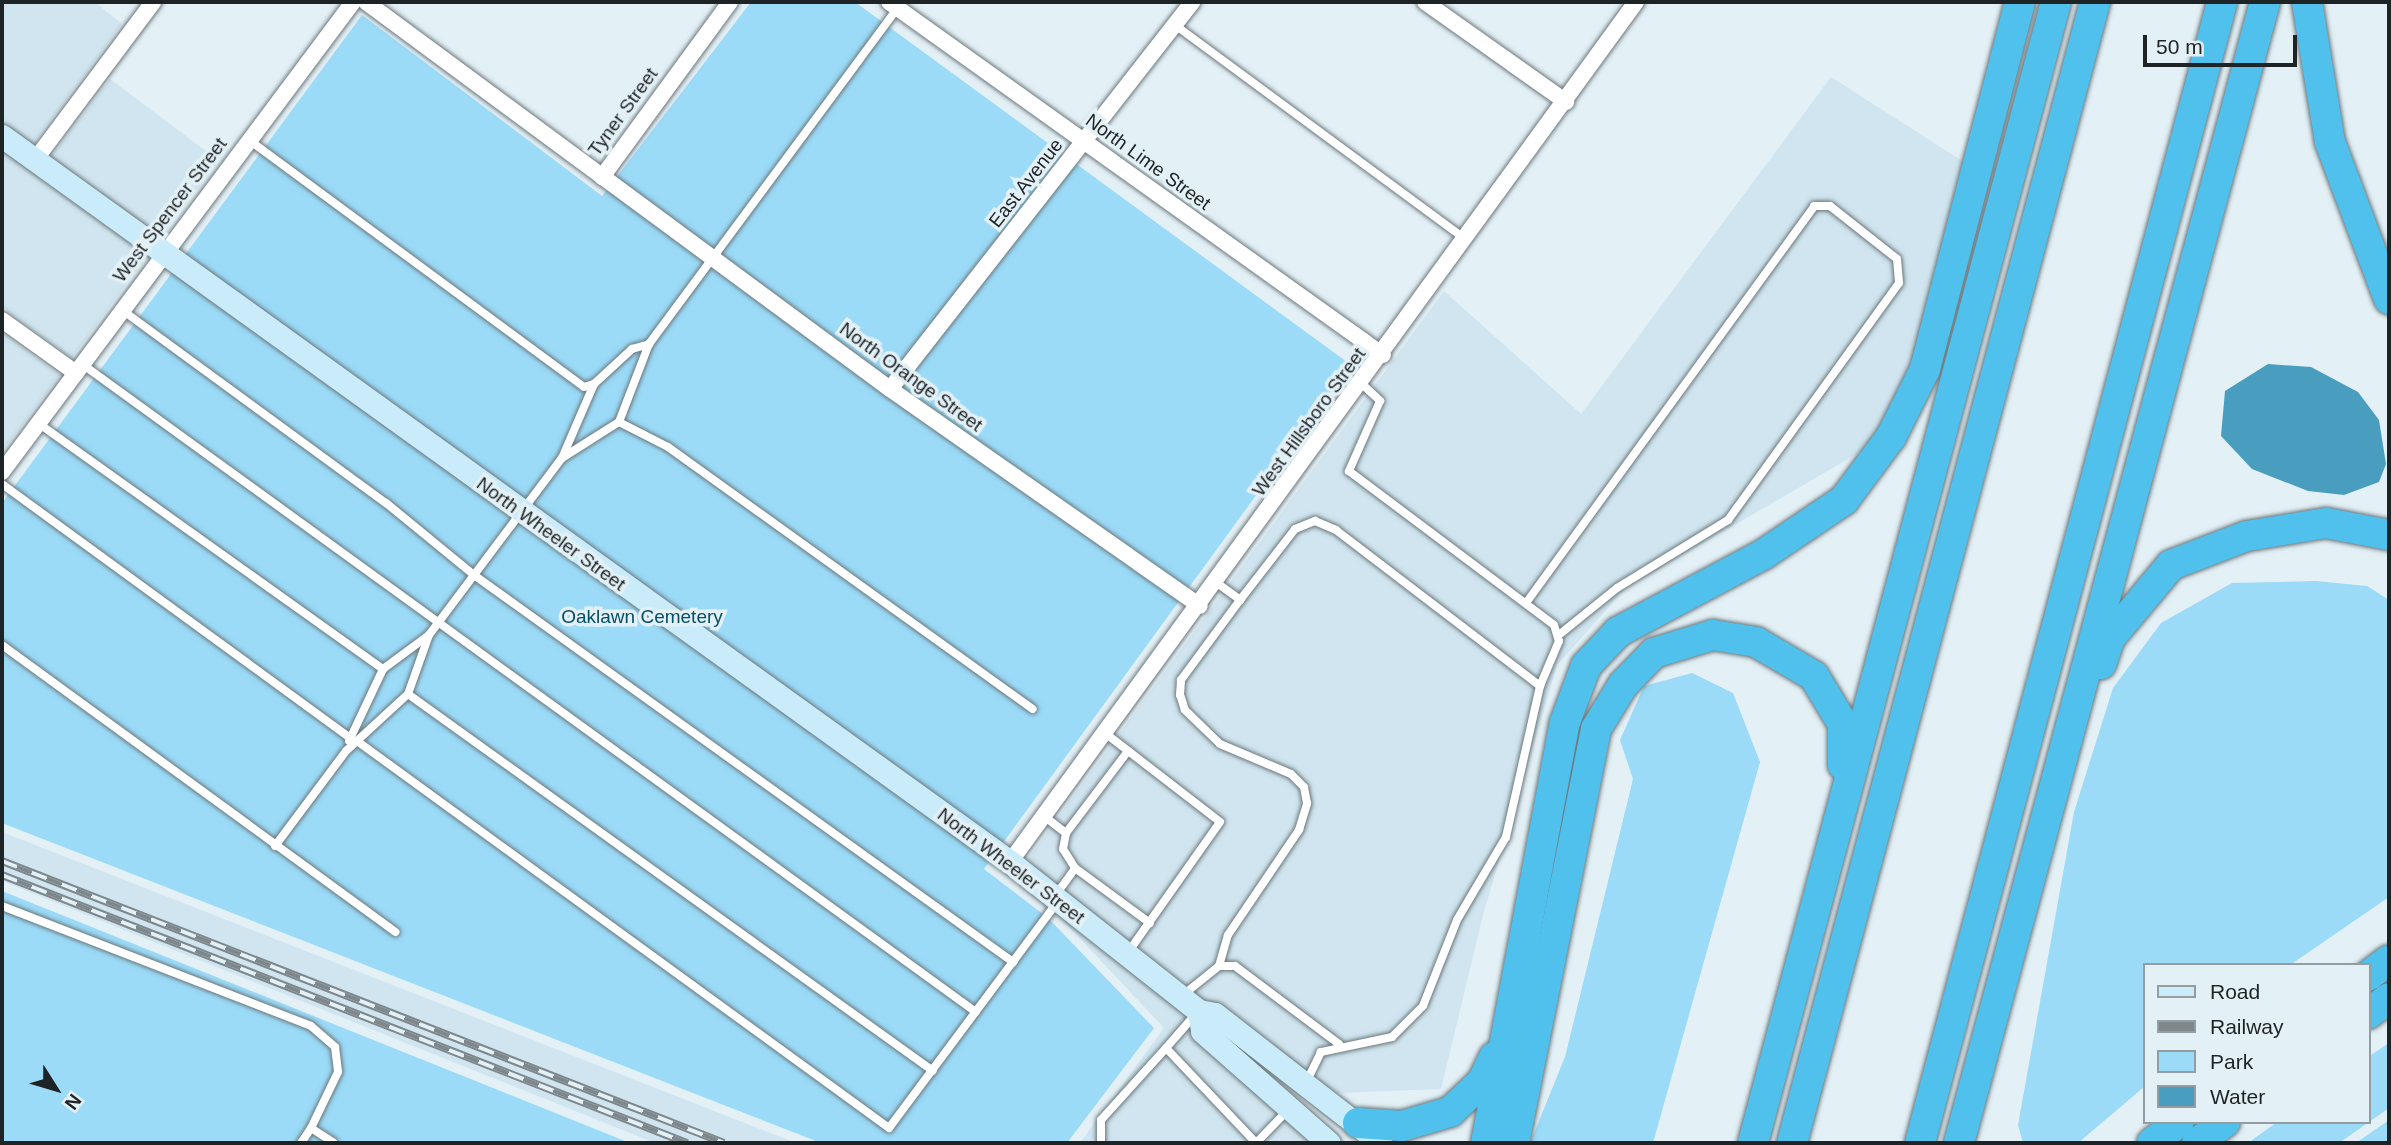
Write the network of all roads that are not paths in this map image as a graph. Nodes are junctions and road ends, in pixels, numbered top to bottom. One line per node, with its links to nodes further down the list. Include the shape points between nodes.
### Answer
1 (153, 2): 20 (street)
2 (353, 2): 18 (street, West Spencer Street)
3 (366, 2): 21 (street, Tyner Street)
4 (730, 2): 21 (street, Tyner Street)
5 (1192, 2): 15 (street, East Avenue)
6 (1425, 2): 16 (street)
7 (1636, 2): 16 (street, West Hillsboro Street)
8 (2020, 2): 77 (highway, via 1926,369 1891,437 1844,500 1764,554 1618,632 1586,666 1564,725)
9 (2056, 2): 58 (highway)
10 (2095, 2): 96 (highway)
11 (2222, 2): 97 (highway)
12 (2265, 2): 57 (highway)
13 (2307, 2): 25 (highway, via 2330,142)
14 (894, 5): 19 (street, North Lime Street); 24 (lane)
15 (1175, 25): 19 (street, East Avenue); 22 (lane)
16 (1566, 102): 22 (street, West Hillsboro Street)
17 (2, 136): 20 (main road, North Wheeler Street)
18 (249, 140): 23 (street, West Spencer Street); 31 (lane, via 584,387)
19 (1085, 142): 29 (street, North Lime Street); 33 (street, East Avenue)
20 (36, 160): 23 (main road, North Wheeler Street)
21 (602, 177): 24 (street, North Orange Street)
22 (1466, 240): 29 (street, West Hillsboro Street)
23 (163, 254): 26 (street, West Spencer Street); 39 (main road, North Wheeler Street)
24 (715, 260): 28 (lane); 33 (street, North Orange Street)
25 (2389, 299)
26 (122, 310): 30 (street, West Spencer Street); 41 (lane, via 386,503)
27 (2, 320): 30 (street)
28 (649, 344): 31 (lane, via 632,349); 35 (lane)
29 (1383, 355): 32 (street, West Hillsboro Street)
30 (79, 369): 34 (street, West Spencer Street); 46 (lane)
31 (594, 384): 36 (lane)
32 (1362, 384): 42 (street, West Hillsboro Street); 44 (lane, via 1378,396 1379,408 1349,471)
33 (890, 389): 45 (street, North Orange Street)
34 (38, 422): 37 (street, West Spencer Street); 50 (lane)
35 (619, 422): 36 (lane); 53 (lane, via 668,447)
36 (562, 458): 39 (lane)
37 (2, 472)
38 (2, 484): 55 (lane)
39 (520, 512): 41 (lane); 62 (main road, North Wheeler Street)
40 (2389, 535): 57 (highway, via 2326,523 2247,536 2171,565 2110,638)
41 (474, 575): 46 (lane); 70 (lane)
42 (1217, 583): 43 (lane); 45 (street, West Hillsboro Street)
43 (1240, 600): 51 (lane, via 1295,529 1315,521 1336,530); 71 (lane, via 1181,680 1180,695 1185,710 1220,744 1291,774 1304,787 1307,803 1299,830 1228,935)
44 (1526, 603): 47 (lane); 47 (lane, via 1822,204 1902,269 1728,520 1617,588)
45 (1200, 606): 54 (street, West Hillsboro Street)
46 (439, 622): 48 (lane); 75 (lane)
47 (1560, 634): 51 (lane)
48 (429, 635): 50 (lane); 52 (lane)
49 (2, 645): 61 (lane)
50 (383, 669): 55 (lane)
51 (1540, 686): 78 (lane, via 1506,838 1457,920 1423,1006 1392,1037)
52 (408, 694): 55 (lane); 80 (lane)
53 (1033, 709)
54 (1105, 733): 56 (lane); 59 (street, West Hillsboro Street)
55 (353, 740): 61 (lane); 80 (lane, via 888,1128)
56 (1128, 751): 60 (lane); 66 (lane, via 1220,822)
57 (2049, 806): 98 (highway)
58 (1843, 808): 94 (highway, via 1843,724 1814,676 1756,642 1713,635 1654,653 1623,685 1596,729); 95 (highway)
59 (1044, 816): 60 (lane); 62 (street, West Hillsboro Street)
60 (1066, 832): 63 (lane, via 1063,849)
61 (275, 846): 67 (lane)
62 (1010, 862): 64 (main road, North Wheeler Street)
63 (1075, 868): 64 (lane); 66 (lane)
64 (1056, 899): 68 (main road, North Wheeler Street); 70 (lane)
65 (2, 906): 86 (lane, via 312,1026 335,1047 338,1072)
66 (1150, 923): 68 (lane)
67 (396, 932)
68 (1127, 954): 74 (main road, North Wheeler Street)
69 (2389, 960): 72 (highway)
70 (1013, 962): 75 (lane)
71 (1219, 966): 74 (lane); 78 (lane, via 1235,965 1257,979)
72 (2370, 974)
73 (2389, 998): 76 (highway)
74 (1184, 1000): 79 (lane); 81 (main road, North Wheeler Street, via 1215,1014); 82 (main road, North Wheeler Street, via 1202,1031)
75 (976, 1012): 80 (lane)
76 (2370, 1012)
77 (1510, 1022): 83 (highway, via 1482,1082 1450,1112 1402,1126); 93 (highway)
78 (1339, 1044): 81 (lane, via 1321,1052)
79 (1166, 1048): 89 (lane, via 1101,1120); 90 (lane)
80 (933, 1071)
81 (1306, 1083): 83 (main road, North Wheeler Street)
82 (1288, 1109): 90 (lane); 91 (main road, North Wheeler Street)
83 (1358, 1123): 92 (main road, North Wheeler Street)
84 (2176, 1124): 99 (highway)
85 (2222, 1124): 100 (highway)
86 (311, 1128): 87 (lane); 88 (lane)
87 (301, 1143)
88 (334, 1143)
89 (1101, 1143)
90 (1256, 1143)
91 (1329, 1143)
92 (1381, 1143)
93 (1486, 1143)
94 (1514, 1143)
95 (1753, 1143)
96 (1792, 1143)
97 (1920, 1143)
98 (1959, 1143)
99 (2152, 1143)
100 (2197, 1143)

